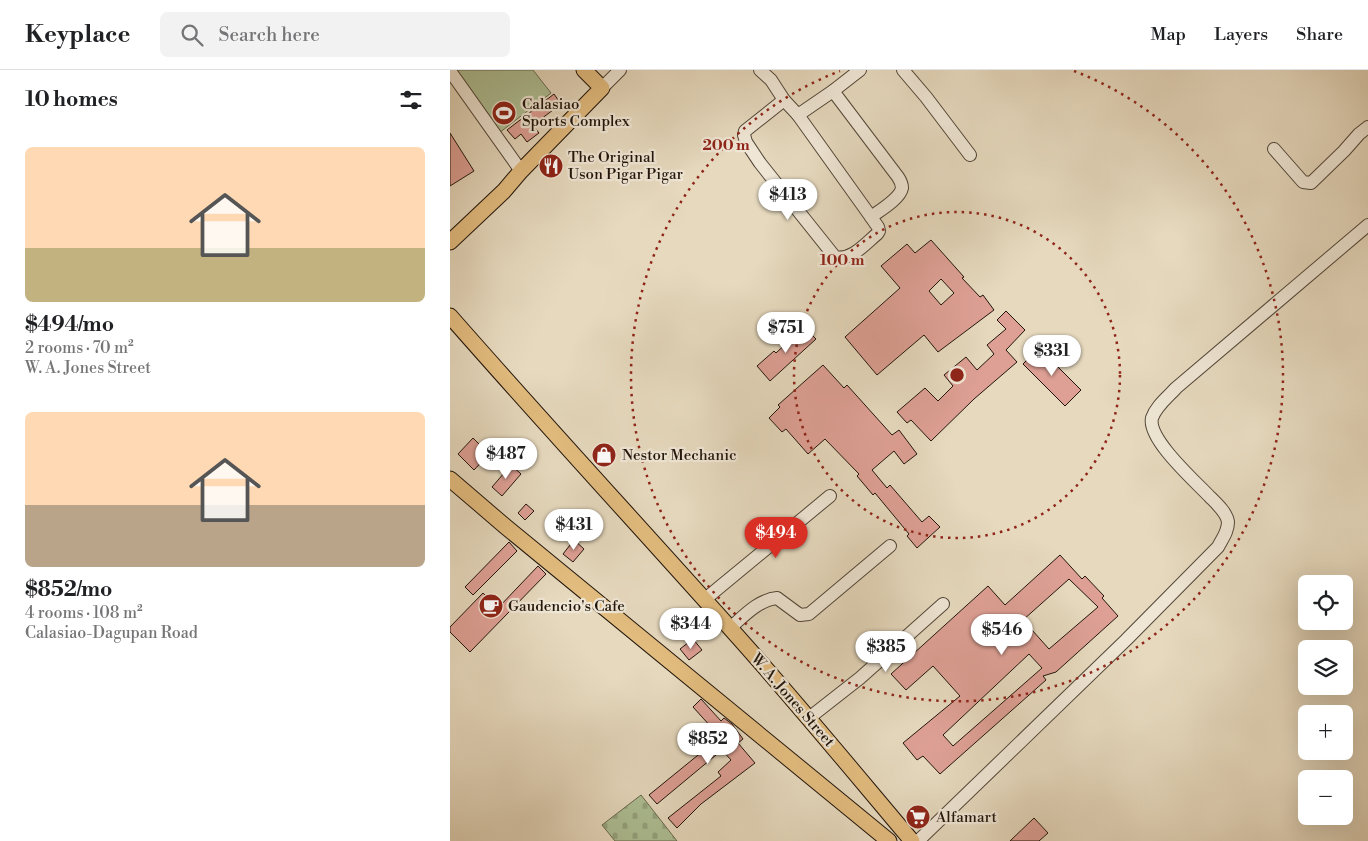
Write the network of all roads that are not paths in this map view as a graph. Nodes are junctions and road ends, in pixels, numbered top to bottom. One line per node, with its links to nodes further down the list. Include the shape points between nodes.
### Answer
1 (584, 70): 7 (main road)
2 (620, 70): 7 (street)
3 (760, 70): 9 (street)
4 (860, 70): 8 (street)
5 (903, 70): 13 (street)
6 (450, 71): 14 (street)
7 (602, 88): 14 (main road)
8 (834, 91): 10 (street); 15 (street, via 901,183 896,198)
9 (784, 100): 10 (street); 15 (street, via 745,131 746,142 760,163 835,257 848,257 877,234 878,227)
10 (798, 115): 15 (street)
11 (1368, 127): 12 (street, via 1311,182 1302,182)
12 (1274, 149)
13 (970, 155)
14 (521, 171): 17 (main road)
15 (871, 217)
16 (1368, 225): 28 (street, via 1176,388 1157,408 1153,429 1162,446 1220,507 1228,520 1228,530 1218,547)
17 (450, 242)
18 (450, 316): 22 (main road, W. A. Jones Street)
19 (450, 479): 26 (main road)
20 (830, 496): 22 (street)
21 (890, 546): 24 (street, via 809,614 800,615 776,598 770,598 760,602)
22 (704, 600): 24 (main road, W. A. Jones Street)
23 (943, 604): 25 (street, via 860,678)
24 (730, 628): 25 (main road, W. A. Jones Street)
25 (809, 718): 27 (main road, W. A. Jones Street)
26 (889, 841)
27 (912, 841)
28 (918, 841)

